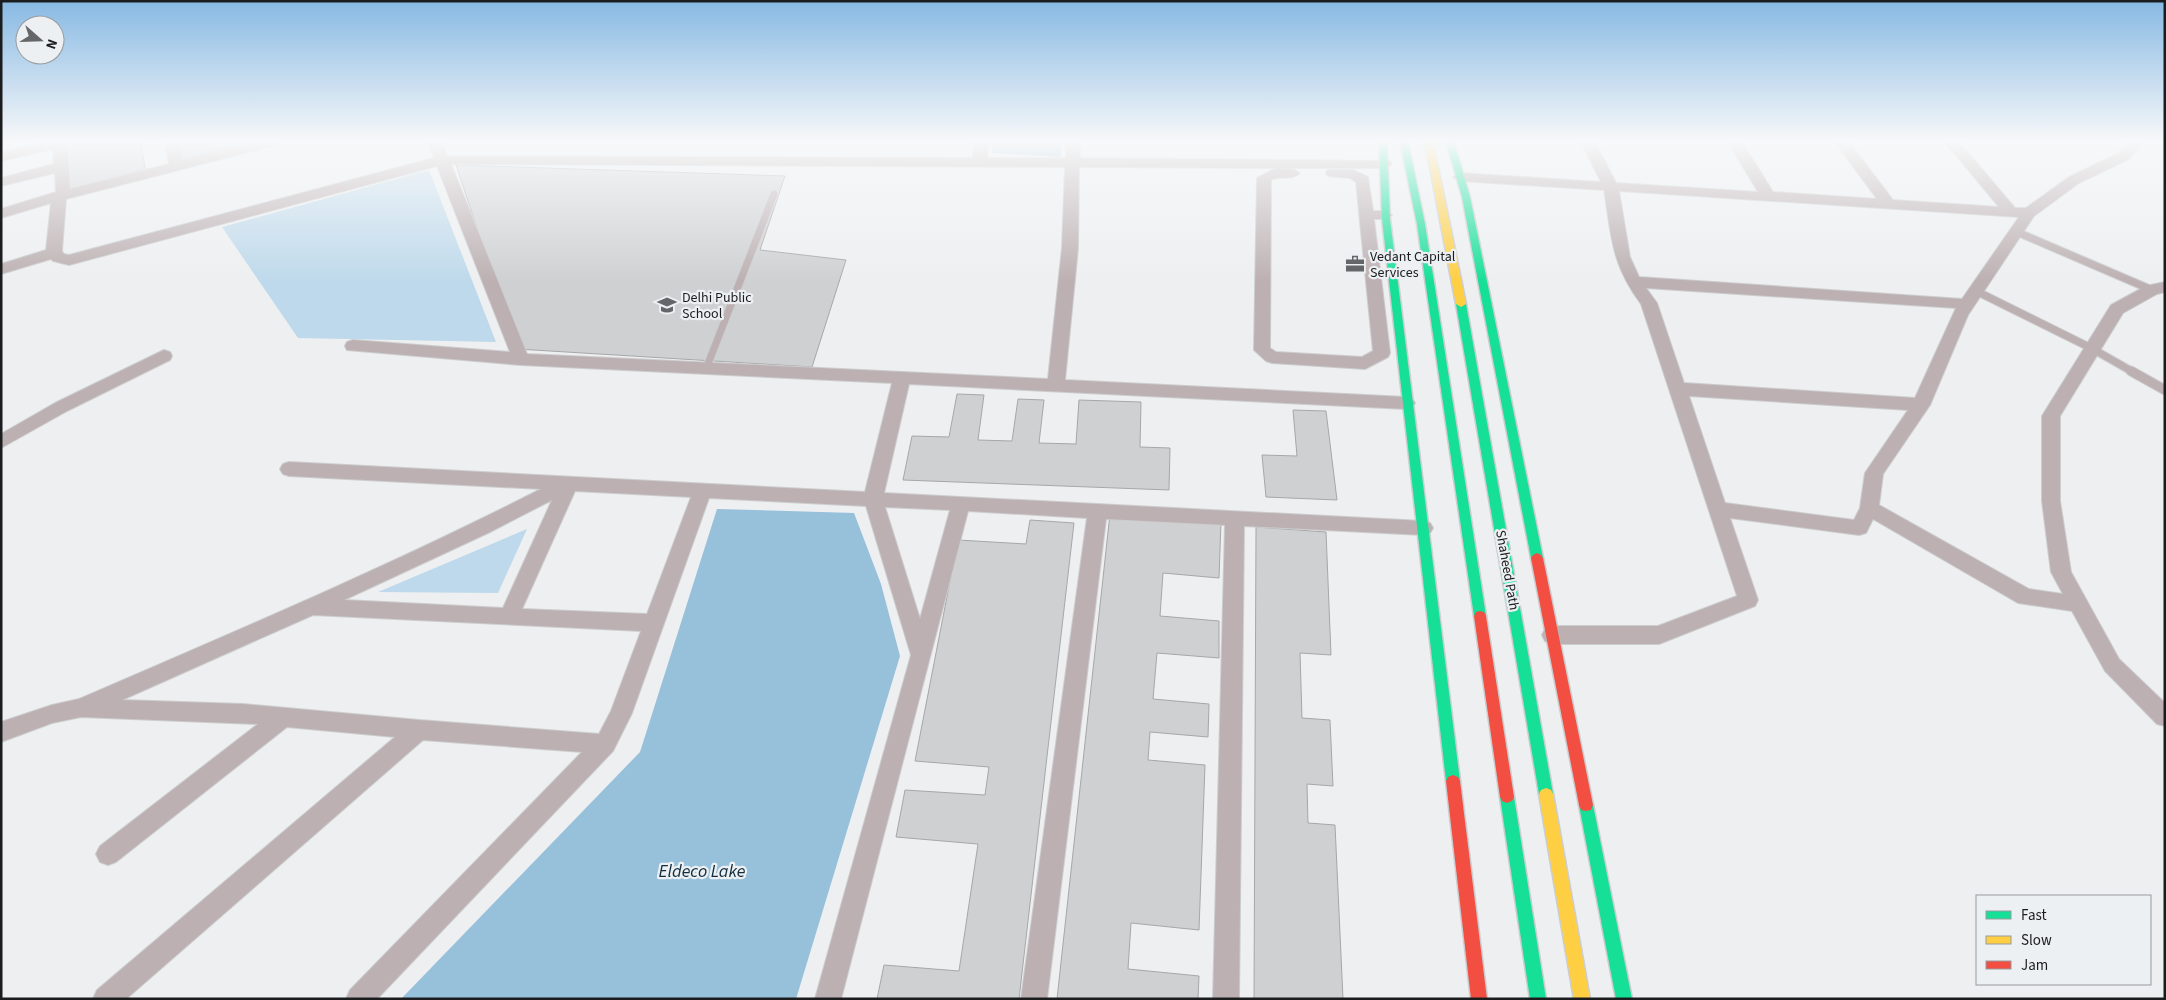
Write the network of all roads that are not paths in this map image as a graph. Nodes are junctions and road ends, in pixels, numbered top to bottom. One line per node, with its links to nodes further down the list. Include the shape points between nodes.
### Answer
1 (61, 189): 19 (street)
2 (86, 189): 19 (street)
3 (335, 189): 28 (street, via 69,260 58,258)
4 (453, 189): 38 (street)
5 (1073, 189): 41 (street)
6 (1264, 189): 32 (street, via 1262,350 1272,357 1365,363 1382,353)
7 (1364, 189): 25 (street)
8 (1385, 189): 26 (main road)
9 (1414, 189): 76 (main road)
10 (1439, 189): 77 (main road, Shaheed Path)
11 (1462, 189): 61 (main road)
12 (1611, 189): 30 (street, via 1622,257)
13 (1637, 189): 20 (street)
14 (1764, 189): 20 (street)
15 (1877, 189): 21 (street)
16 (1991, 189): 22 (street)
17 (2062, 189): 23 (street)
18 (774, 194): 39 (lane)
19 (61, 195): 24 (street); 28 (street)
20 (1769, 197): 21 (street)
21 (1889, 205): 22 (street)
22 (2011, 212): 23 (street)
23 (2029, 213): 27 (street)
24 (1, 214)
25 (1366, 215): 26 (street); 32 (street)
26 (1385, 215): 33 (main road)
27 (2017, 232): 31 (lane); 34 (street)
28 (54, 253): 29 (street)
29 (1, 269)
30 (1633, 282): 34 (street); 42 (street, via 1649,303)
31 (2158, 288): 36 (street, via 2117,309)
32 (1375, 293): 33 (street)
33 (1394, 295): 44 (main road)
34 (1971, 298): 36 (lane); 45 (street, via 1960,314)
35 (353, 346): 38 (street)
36 (2092, 348): 43 (lane); 57 (street, via 2051,416 2052,501 2061,572)
37 (164, 356): 46 (street, via 61,407)
38 (521, 359): 39 (street)
39 (706, 369): 40 (street)
40 (902, 379): 41 (street); 50 (street)
41 (1056, 386): 44 (street)
42 (1678, 389): 45 (street); 53 (street)
43 (2165, 390)
44 (1406, 403): 56 (main road)
45 (1921, 405): 52 (street, via 1874,473)
46 (1, 442)
47 (289, 469): 48 (street)
48 (569, 482): 49 (street); 58 (street, via 481,528); 59 (street)
49 (703, 490): 50 (street); 60 (street)
50 (873, 498): 51 (street); 62 (street)
51 (961, 504): 54 (street); 62 (street)
52 (1869, 508): 53 (street, via 1859,528); 57 (street, via 2025,597)
53 (1718, 509): 61 (street, via 1748,600 1660,635)
54 (1097, 511): 55 (street); 73 (street)
55 (1235, 518): 56 (street); 74 (street)
56 (1423, 528): 75 (main road)
57 (2079, 604): 65 (street, via 2112,665)
58 (311, 607): 59 (street); 63 (street)
59 (509, 616): 60 (street)
60 (654, 623): 68 (street, via 621,713)
61 (1552, 635): 78 (main road)
62 (921, 655): 72 (street)
63 (81, 708): 64 (street); 67 (street, via 52,714)
64 (283, 717): 66 (street); 69 (street)
65 (2165, 717)
66 (419, 730): 68 (street); 70 (street)
67 (1, 732)
68 (605, 744): 71 (street)
69 (108, 854)
70 (106, 999)
71 (359, 999)
72 (828, 999)
73 (1034, 999)
74 (1226, 999)
75 (1478, 999)
76 (1538, 999)
77 (1582, 999)
78 (1624, 999)

